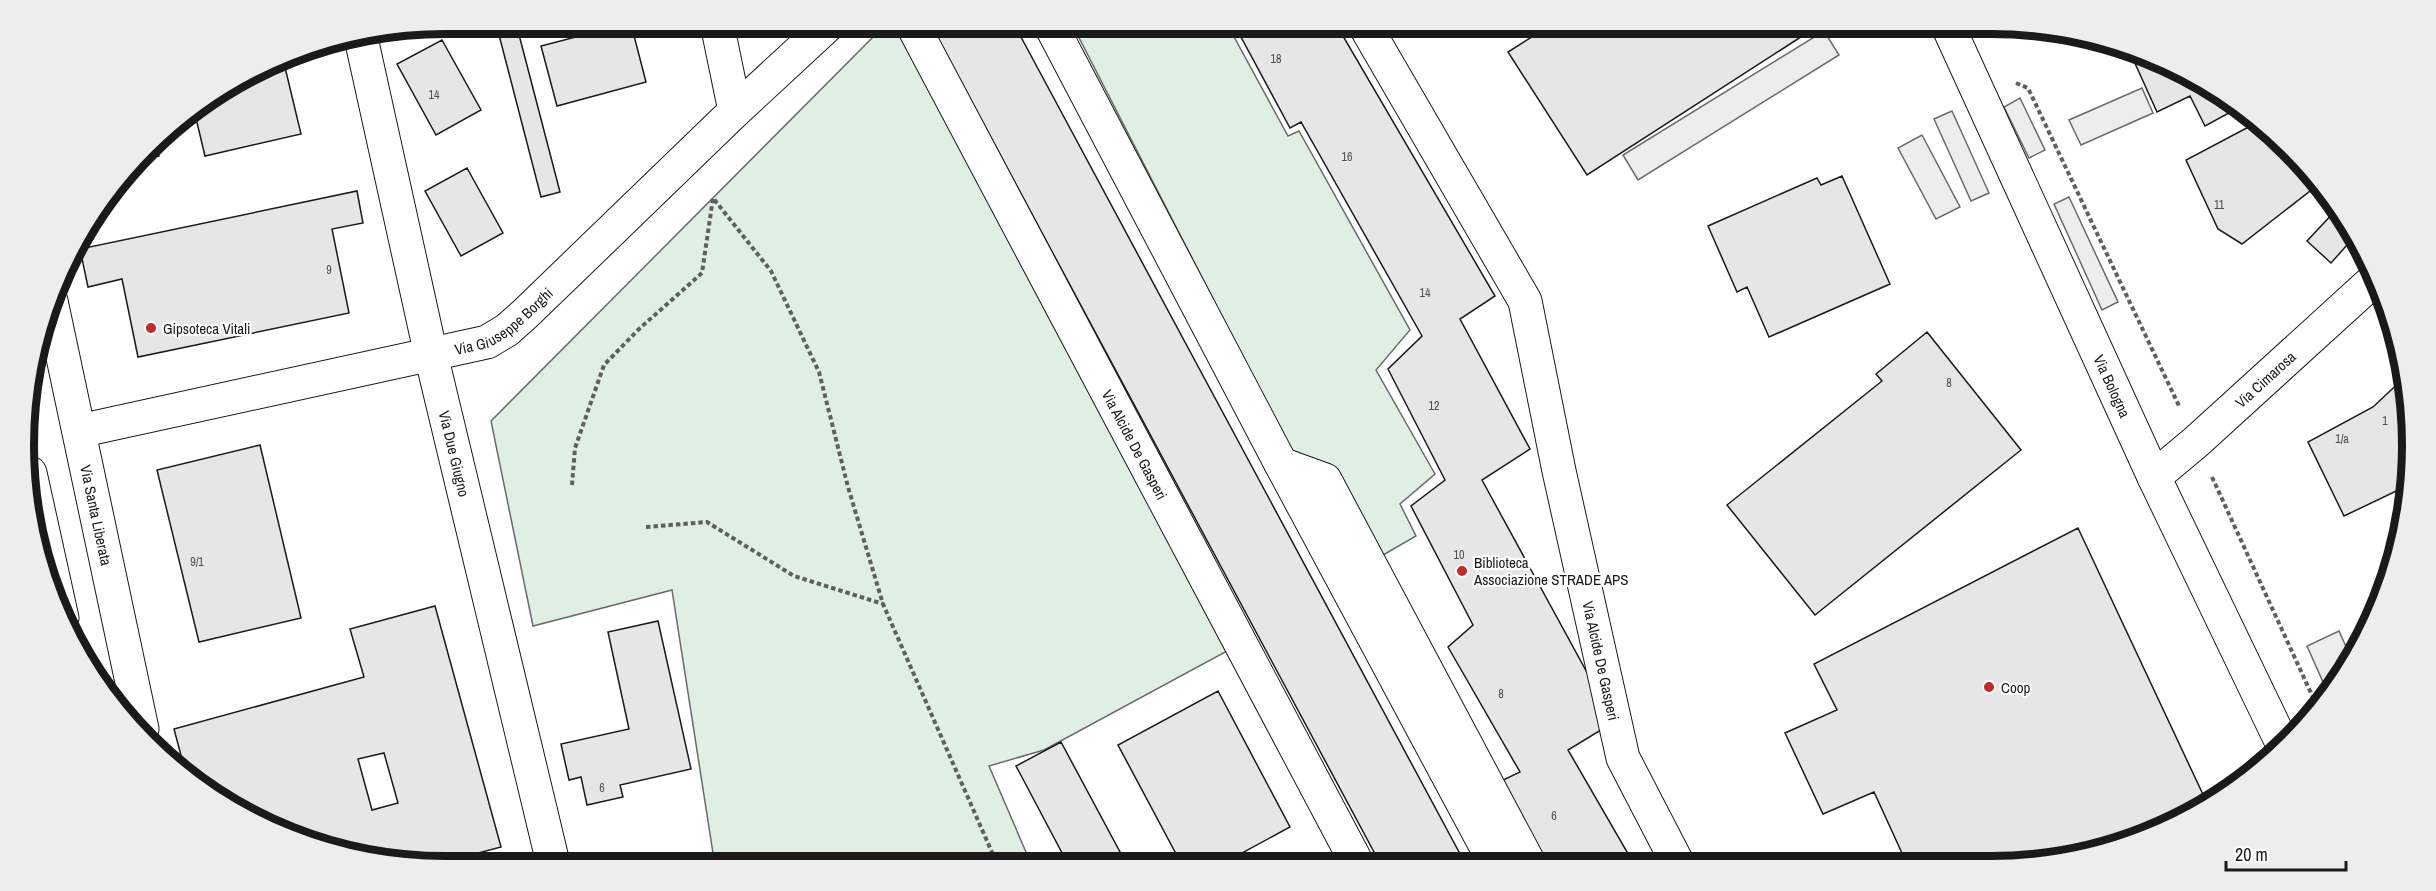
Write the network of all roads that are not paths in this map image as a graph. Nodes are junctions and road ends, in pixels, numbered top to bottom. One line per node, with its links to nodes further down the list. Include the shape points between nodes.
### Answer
1 (719, 34): 8 (street)
2 (818, 34): 8 (street, Via Giuseppe Borghi)
3 (917, 34): 18 (street, Via Alcide De Gasperi)
4 (1055, 34): 13 (street)
5 (1371, 34): 21 (street, Via Alcide De Gasperi, via 1525,301 1623,758)
6 (1952, 34): 14 (street, Via Bologna)
7 (362, 43): 11 (street, Via Due Giugno)
8 (735, 111): 11 (street, Via Giuseppe Borghi, via 507,330 488,342)
9 (2369, 285): 14 (street, Via Cimarosa)
10 (55, 318): 12 (street, Via Santa Liberata)
11 (431, 355): 12 (street, Via Giuseppe Borghi); 17 (street, Via Due Giugno)
12 (79, 431): 15 (street, Via Santa Liberata)
13 (1281, 464): 19 (street); 20 (street, via 1325,480)
14 (2154, 477): 16 (street, Via Bologna)
15 (140, 720)
16 (2279, 738)
17 (551, 856)
18 (1353, 856)
19 (1491, 856)
20 (1526, 856)
21 (1674, 856)

